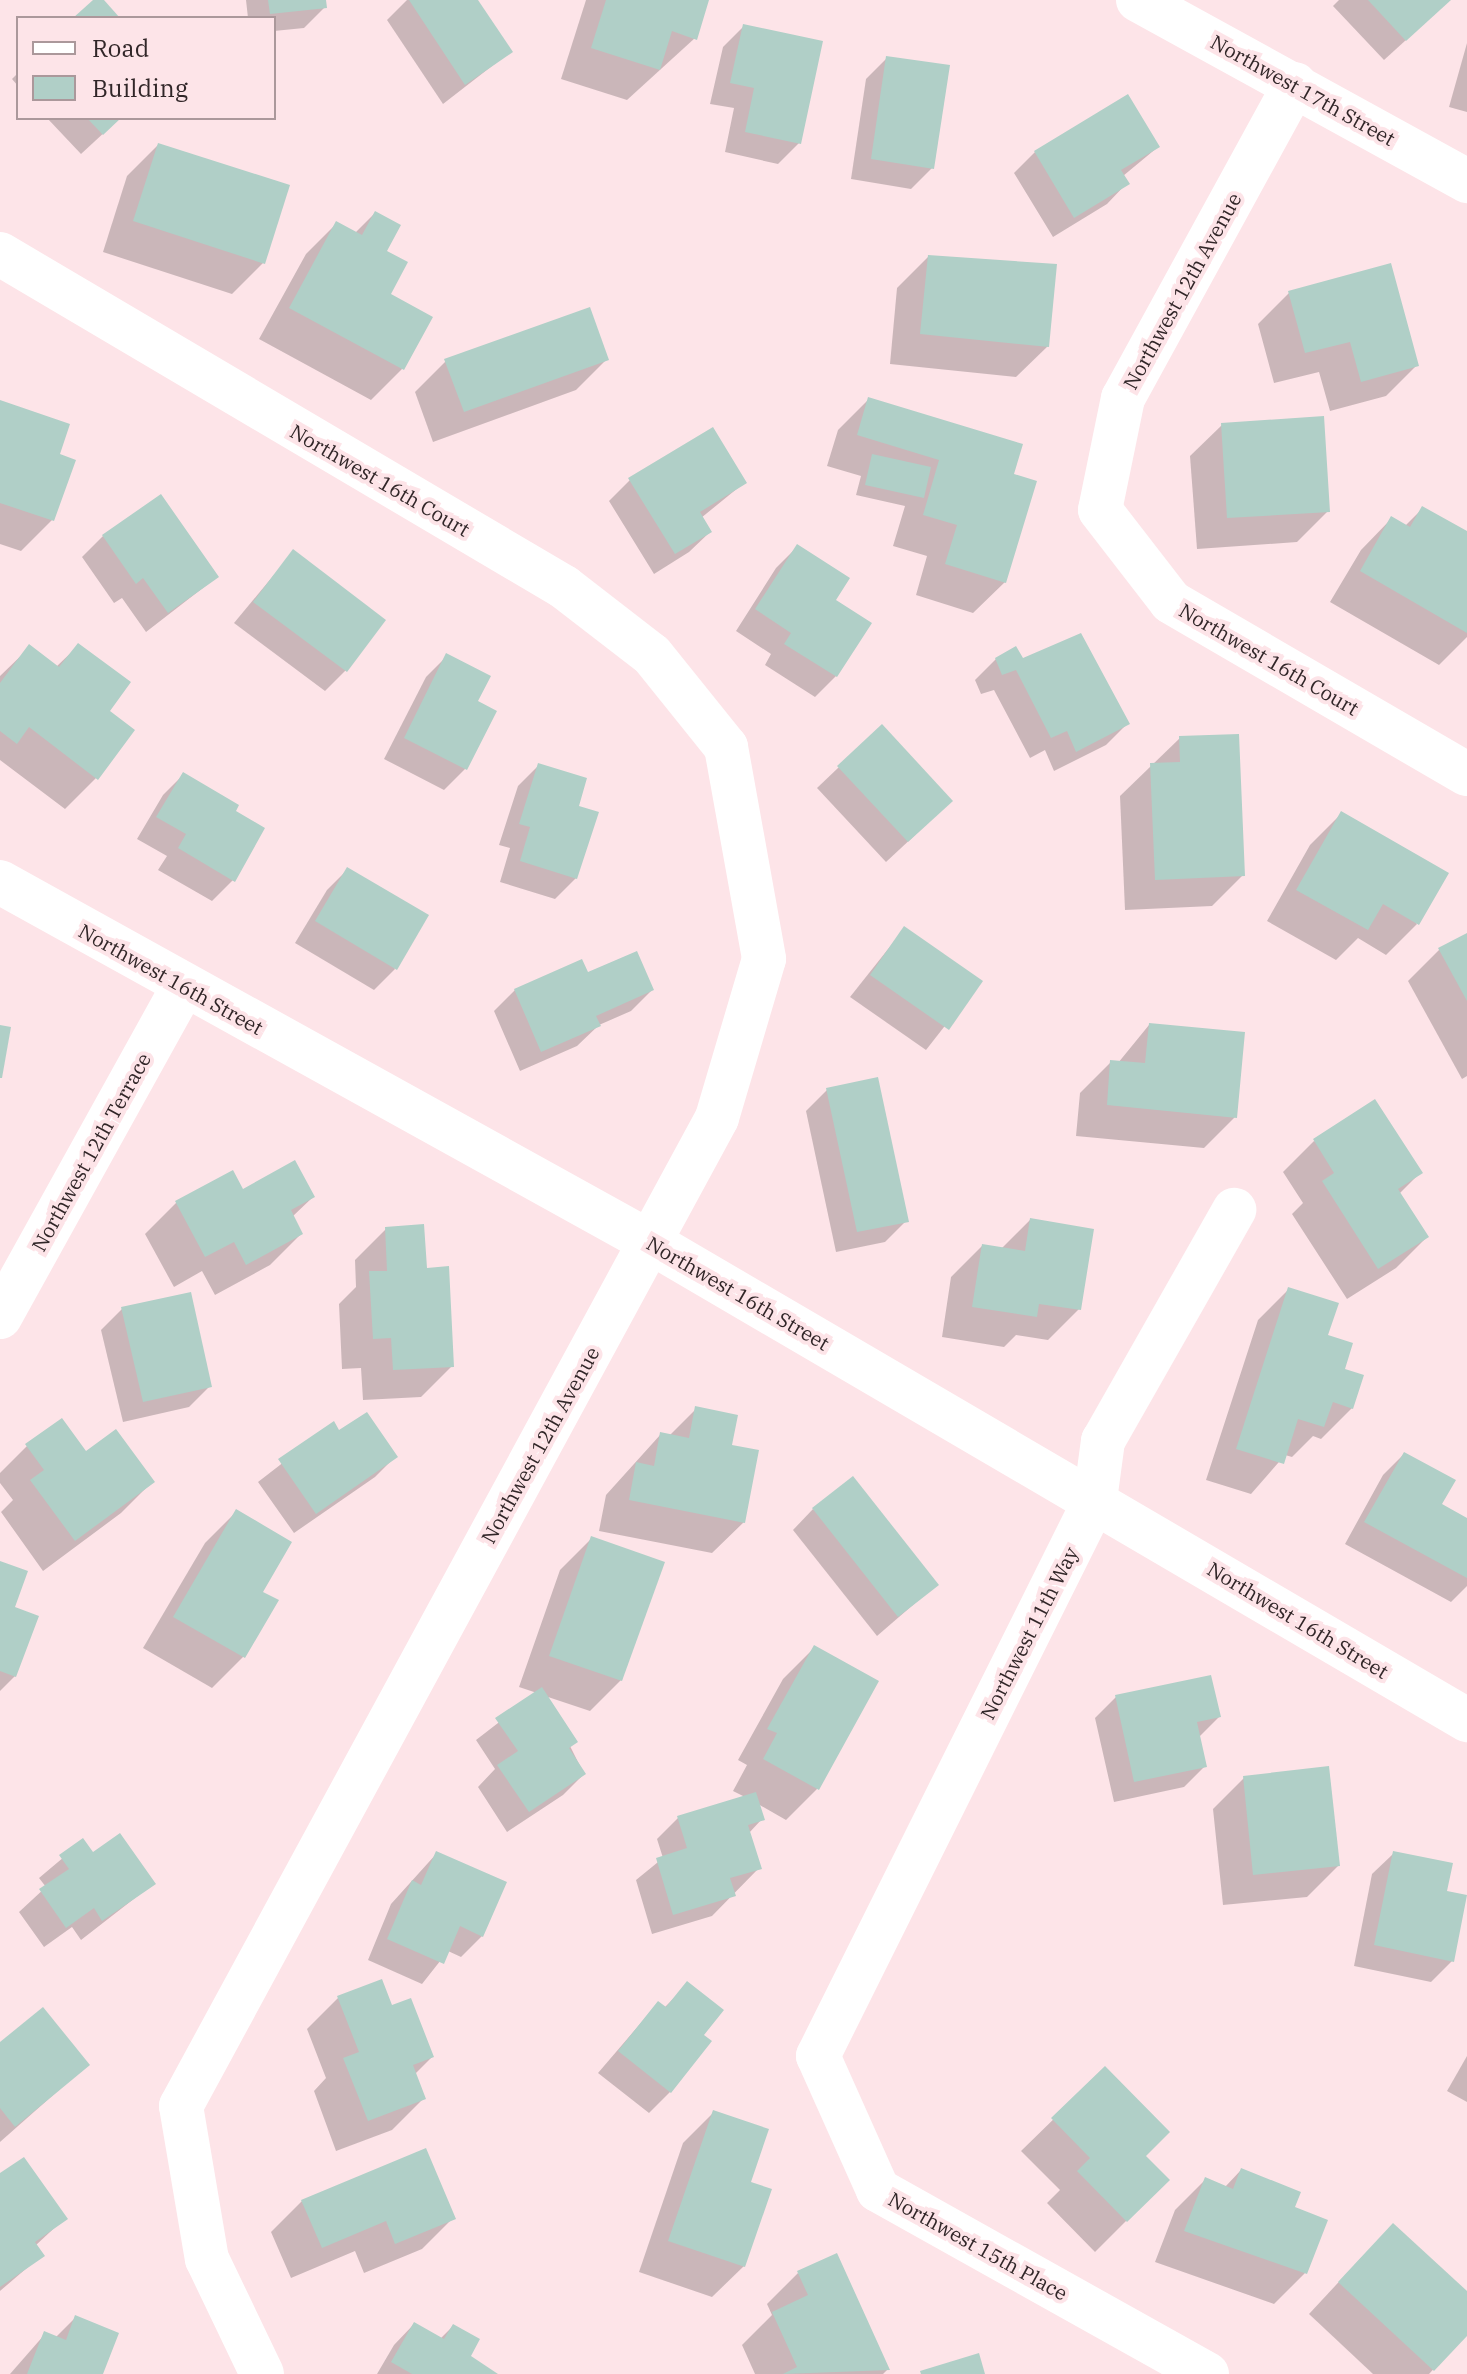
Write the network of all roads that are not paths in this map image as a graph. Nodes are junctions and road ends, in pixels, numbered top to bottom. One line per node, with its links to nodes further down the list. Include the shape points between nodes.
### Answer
1 (1138, 0): 2 (street, Northwest 17th Street)
2 (1295, 84): 3 (street, Northwest 17th Street); 5 (street, Northwest 12th Avenue, via 1123,398)
3 (1467, 181)
4 (0, 254): 6 (street, Northwest 16th Court, via 564,587 652,655)
5 (1100, 510): 7 (street, Northwest 16th Court, via 1171,602)
6 (726, 747): 11 (street, Northwest 12th Avenue, via 764,959 717,1118)
7 (1467, 774)
8 (0, 882): 9 (street, Northwest 16th Street)
9 (183, 987): 11 (street, Northwest 16th Street); 12 (street, Northwest 12th Terrace)
10 (1234, 1210): 13 (street, Northwest 11th Way, via 1103,1441)
11 (650, 1242): 13 (street, Northwest 16th Street); 16 (street, Northwest 12th Avenue, via 181,2106 207,2259)
12 (0, 1317)
13 (1095, 1500): 14 (street, Northwest 16th Street); 15 (street, Northwest 11th Way)
14 (1467, 1720)
15 (818, 2056): 17 (street, Northwest 15th Place, via 878,2190)
16 (262, 2374)
17 (1207, 2374)

